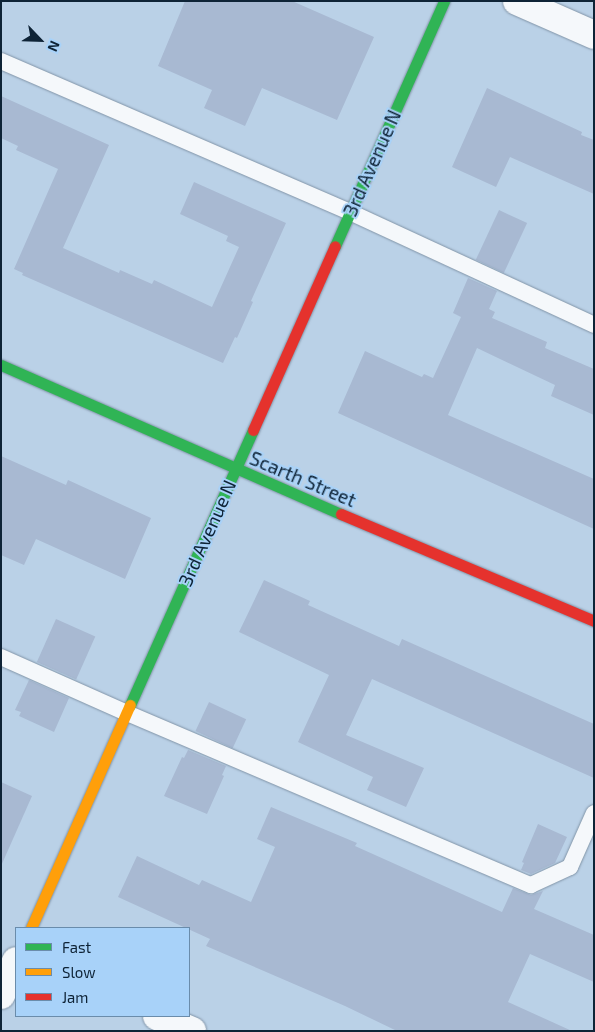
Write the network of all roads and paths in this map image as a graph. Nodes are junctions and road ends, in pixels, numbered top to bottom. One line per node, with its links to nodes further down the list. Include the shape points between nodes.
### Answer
1 (444, 1): 5 (street, 3rd Avenue N)
2 (517, 1): 3 (street)
3 (594, 35)
4 (1, 61): 5 (lane)
5 (350, 212): 6 (lane); 8 (street, 3rd Avenue N)
6 (594, 325)
7 (1, 365): 8 (street, Scarth Street)
8 (235, 469): 9 (street, Scarth Street); 11 (street, 3rd Avenue N)
9 (594, 621)
10 (1, 657): 11 (lane)
11 (127, 713): 12 (lane, via 531,885 570,867); 13 (street, 3rd Avenue N)
12 (594, 813)
13 (31, 927)
14 (1, 949): 15 (street)
15 (15, 956)
16 (15, 963): 17 (street)
17 (1, 995)
18 (159, 1017): 19 (street)
19 (192, 1031)

